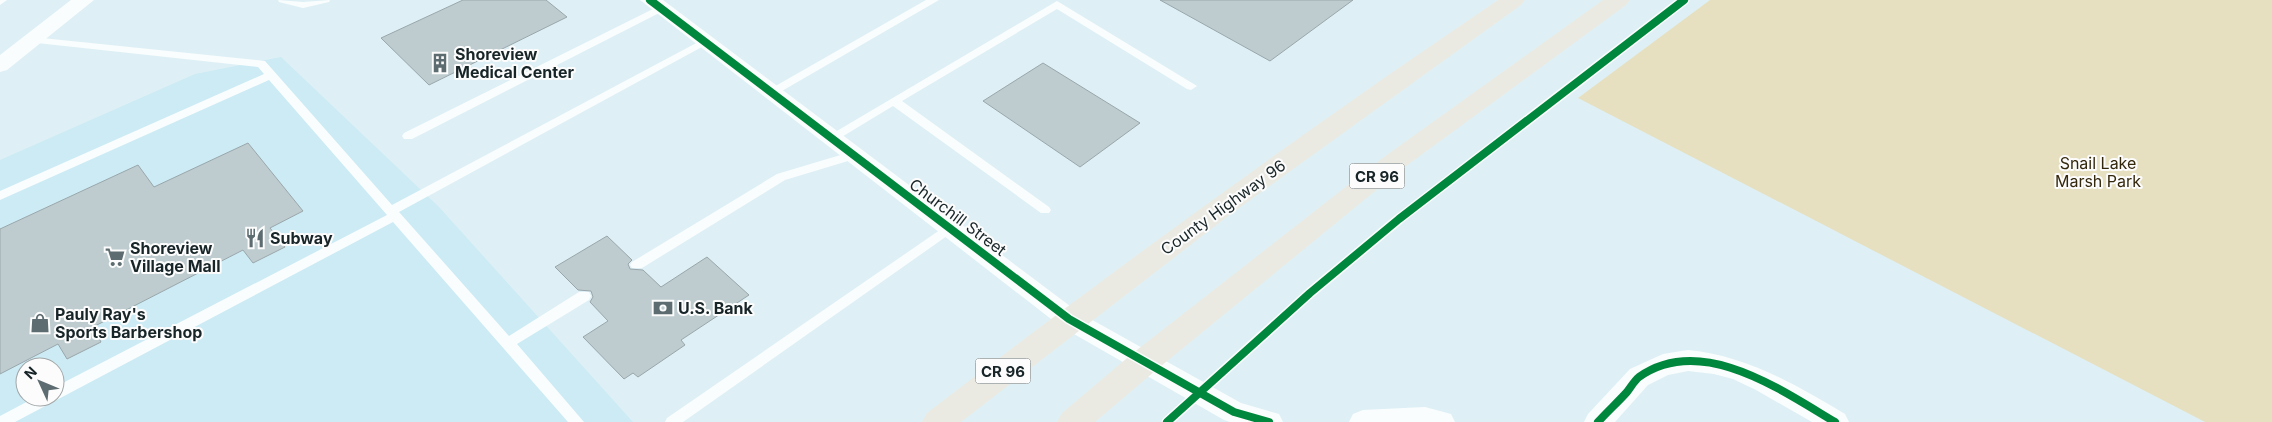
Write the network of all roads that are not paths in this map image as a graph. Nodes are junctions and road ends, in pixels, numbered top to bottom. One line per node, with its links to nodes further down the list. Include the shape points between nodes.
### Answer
1 (84, 0): 8 (street)
2 (283, 0): 3 (lane, via 303,5)
3 (325, 0)
4 (934, 0): 13 (lane)
5 (1513, 0): 24 (main road, County Highway 96 / CR 96)
6 (1618, 0): 26 (main road, CR 96, via 1393,163)
7 (656, 4): 9 (street, Churchill Street); 15 (lane)
8 (32, 40): 10 (street); 11 (lane, via 261,64)
9 (706, 42): 13 (street, Churchill Street); 20 (lane)
10 (0, 65)
11 (271, 75): 18 (lane); 20 (lane)
12 (1191, 86): 14 (lane, via 1057,4)
13 (771, 92): 16 (street, Churchill Street)
14 (894, 101): 16 (lane); 19 (lane)
15 (408, 136)
16 (831, 138): 17 (street, Churchill Street)
17 (854, 155): 21 (street, Churchill Street); 22 (lane, via 781,177)
18 (0, 196)
19 (1045, 210)
20 (393, 214): 25 (lane); 27 (lane)
21 (950, 228): 24 (street, Churchill Street); 31 (lane)
22 (637, 265)
23 (584, 296): 25 (lane)
24 (1069, 319): 26 (street, Churchill Street); 32 (main road, County Highway 96 / CR 96)
25 (508, 344): 30 (lane)
26 (1144, 362): 33 (main road, CR 96); 34 (street, Churchill Street, via 1234,412)
27 (65, 389)
28 (30, 407): 29 (lane)
29 (2, 422)
30 (577, 422)
31 (672, 422)
32 (938, 422)
33 (1073, 422)
34 (1269, 422)
35 (1363, 422): 36 (street, via 1425,418)
36 (1441, 422)
37 (1598, 422): 38 (street, via 1638,378 1662,366 1690,361 1723,364 1750,373)
38 (1835, 422)

